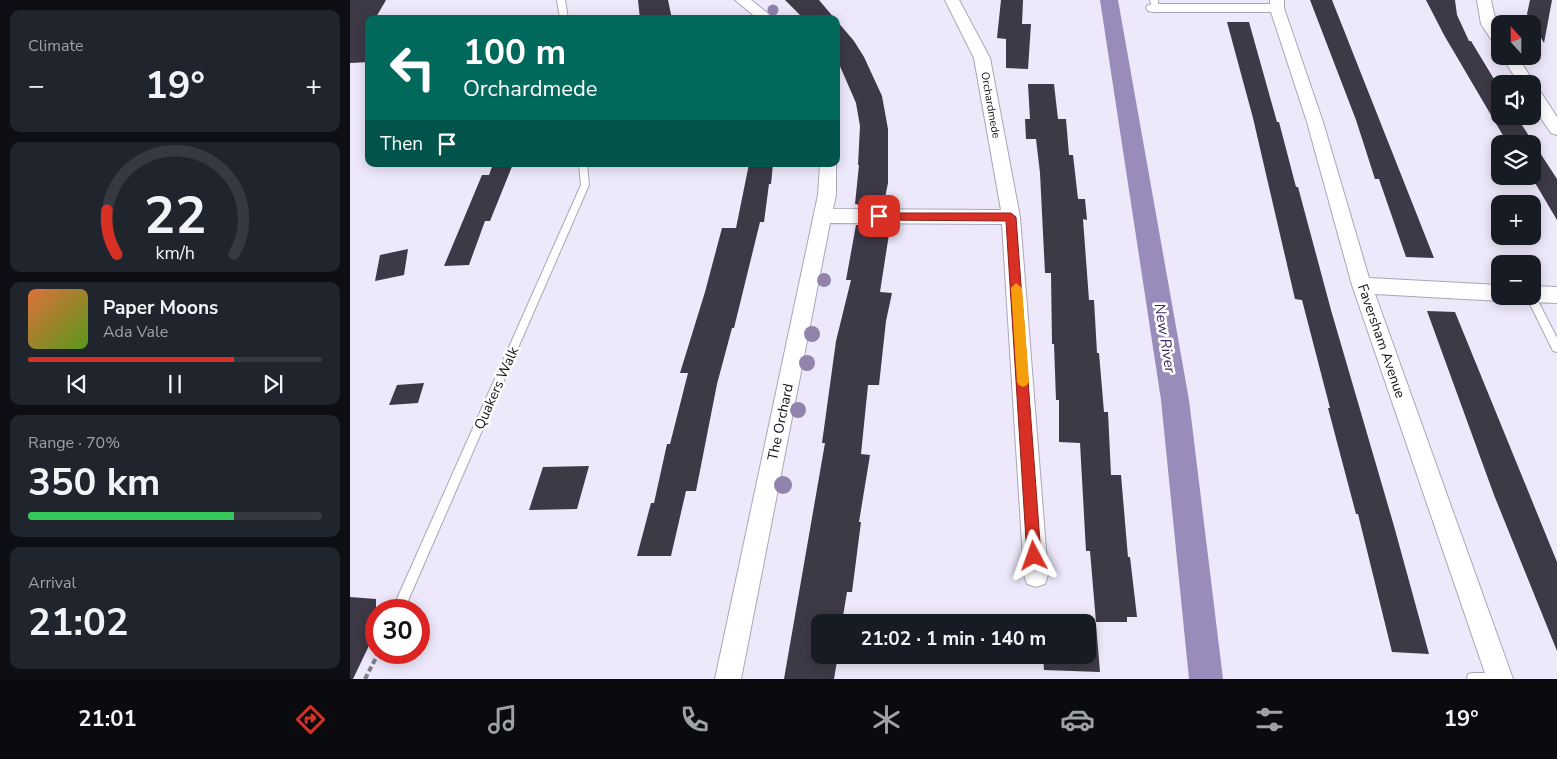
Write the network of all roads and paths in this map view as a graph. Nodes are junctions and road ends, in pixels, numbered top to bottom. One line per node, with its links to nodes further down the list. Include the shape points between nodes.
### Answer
1 (561, 0): 7 (lane)
2 (742, 0): 8 (street)
3 (952, 0): 15 (street, Orchardmede, via 982,58)
4 (1484, 0): 9 (street)
5 (1277, 4): 6 (street); 16 (street, Faversham Avenue)
6 (1154, 5)
7 (563, 15)
8 (763, 15)
9 (1491, 28)
10 (1541, 105): 11 (street)
11 (1557, 129)
12 (583, 167): 23 (lane, Quakers Walk, via 585,185)
13 (828, 167): 14 (street, The Orchard)
14 (822, 216): 15 (street); 26 (street, The Orchard)
15 (1011, 217): 22 (street, Orchardmede)
16 (1362, 285): 17 (street); 28 (street, Faversham Avenue)
17 (1491, 292)
18 (1541, 295): 19 (street)
19 (1557, 295)
20 (1537, 305): 21 (lane)
21 (1557, 348)
22 (1036, 575)
23 (403, 599)
24 (373, 664): 25 (path)
25 (365, 679)
26 (728, 679)
27 (1473, 679): 28 (lane)
28 (1500, 679)

